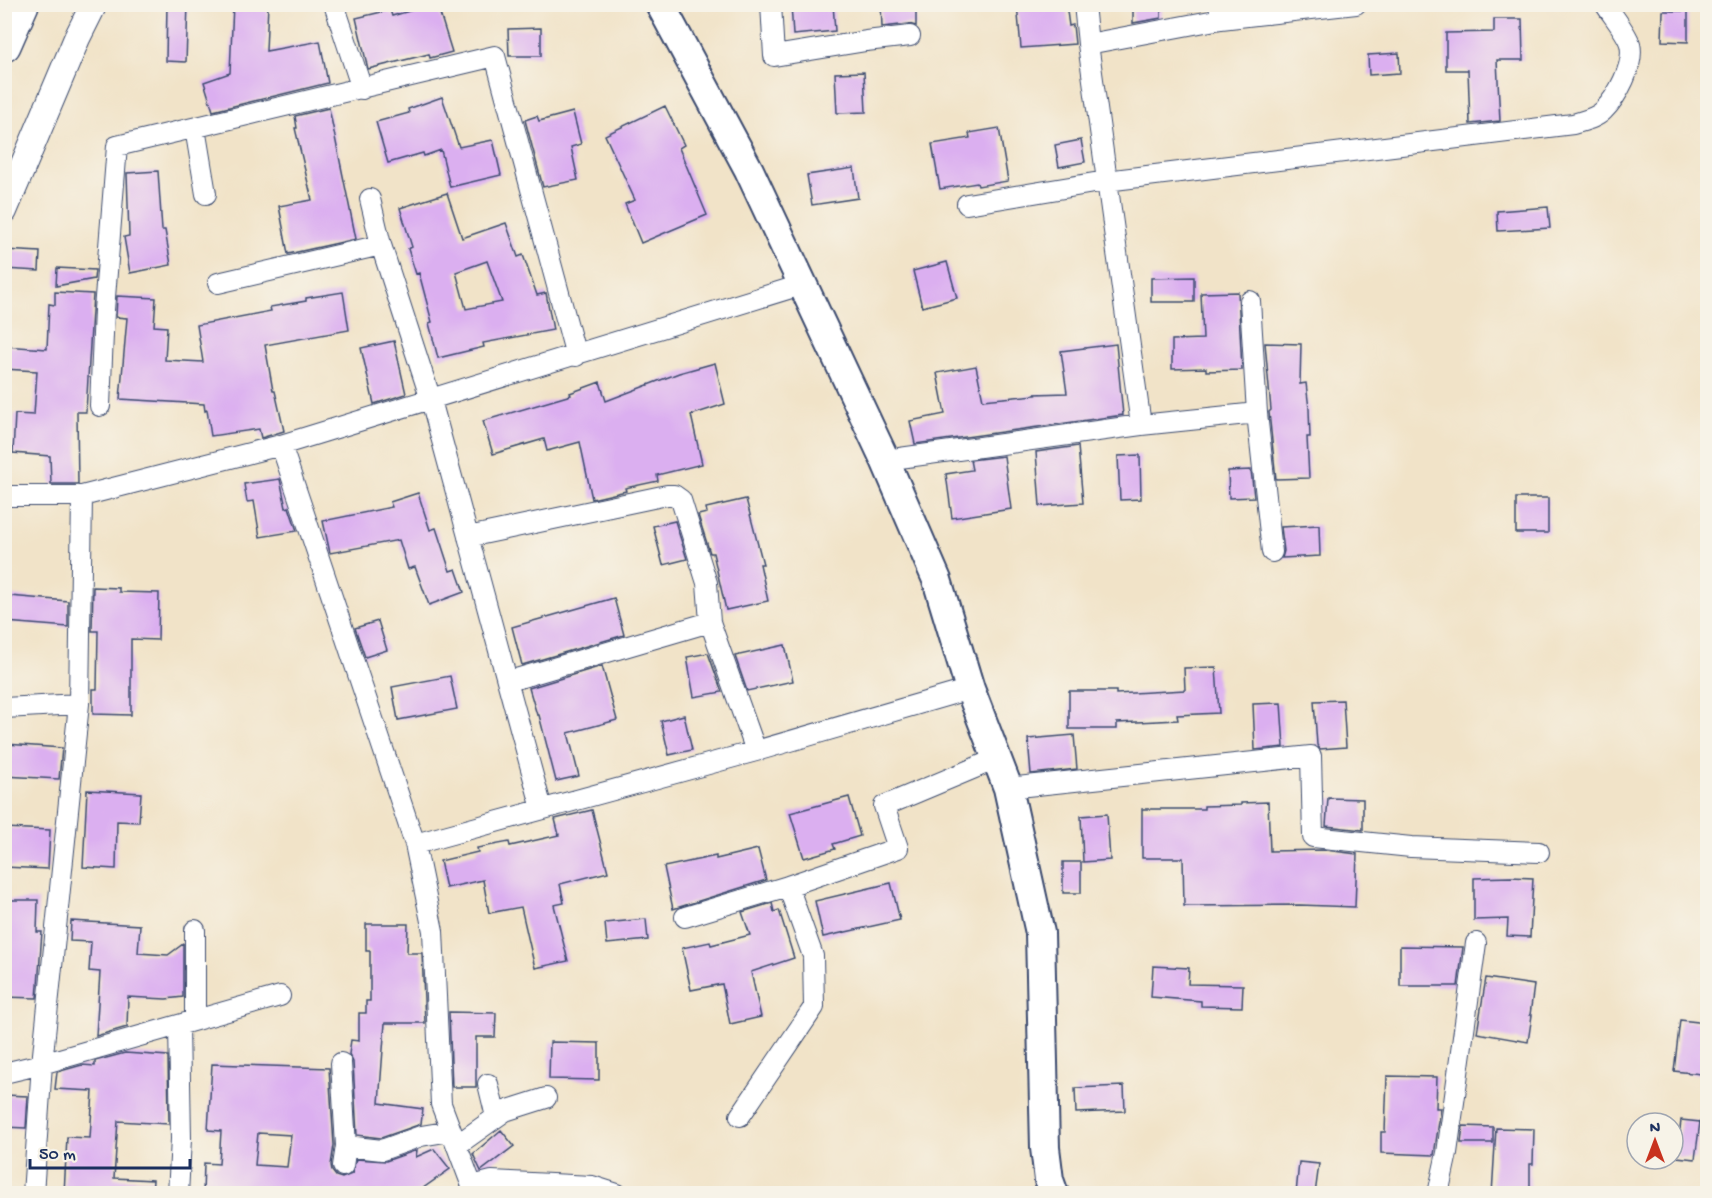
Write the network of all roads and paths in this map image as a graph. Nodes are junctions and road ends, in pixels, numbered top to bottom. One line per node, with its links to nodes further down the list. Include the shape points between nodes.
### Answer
1 (94, 4): 17 (street)
2 (334, 4): 11 (street)
3 (660, 4): 20 (main road, via 749,170)
4 (771, 4): 9 (street, via 774,56)
5 (1084, 4): 10 (street)
6 (1605, 4): 13 (street, via 1630,43 1630,58 1627,75 1602,112 1592,118 1573,124)
7 (1355, 5): 8 (street)
8 (1220, 11): 10 (street)
9 (910, 36)
10 (1088, 44): 13 (street)
11 (362, 89): 12 (street); 22 (street, via 495,56)
12 (195, 128): 14 (street); 24 (street, via 117,146)
13 (1106, 181): 16 (street); 26 (street)
14 (206, 194)
15 (370, 199): 18 (street)
16 (967, 204)
17 (4, 212)
18 (381, 245): 19 (street); 23 (street)
19 (218, 283)
20 (801, 285): 22 (street); 28 (main road)
21 (1250, 301): 25 (street)
22 (576, 356): 23 (street)
23 (431, 400): 27 (street); 31 (street)
24 (100, 406)
25 (1257, 412): 26 (street); 32 (street)
26 (1141, 425): 28 (street)
27 (281, 446): 30 (street); 42 (street)
28 (885, 460): 35 (main road, via 937,580)
29 (4, 496): 30 (street)
30 (81, 496): 36 (street)
31 (468, 537): 33 (street, via 674,495 681,500 707,583); 34 (street)
32 (1272, 552)
33 (710, 622): 34 (street); 38 (street)
34 (509, 681): 41 (street)
35 (970, 688): 38 (street); 39 (main road)
36 (79, 704): 37 (street); 51 (street)
37 (4, 708)
38 (756, 751): 41 (street)
39 (996, 759): 40 (main road); 44 (street, via 884,806 898,848)
40 (1008, 788): 43 (street, via 1311,756 1313,837 1411,847); 64 (main road, via 1040,933 1045,1148)
41 (542, 809): 42 (street)
42 (415, 844): 57 (street, via 433,931 441,1104)
43 (1539, 852)
44 (788, 886): 45 (street); 55 (street, via 813,956 814,1007)
45 (685, 917)
46 (195, 930): 49 (street)
47 (1476, 943): 65 (street)
48 (280, 996): 49 (street)
49 (187, 1022): 51 (street); 62 (street)
50 (341, 1063): 58 (street)
51 (42, 1064): 52 (street); 61 (street)
52 (4, 1073)
53 (488, 1084): 56 (street)
54 (546, 1098): 56 (street)
55 (740, 1116)
56 (496, 1117): 57 (street)
57 (454, 1138): 58 (street, via 421,1136 382,1149); 60 (street)
58 (346, 1146): 59 (street)
59 (343, 1166)
60 (472, 1190): 63 (street, via 492,1181 592,1186)
61 (33, 1194)
62 (178, 1194)
63 (617, 1194)
64 (1054, 1194)
65 (1438, 1194)

